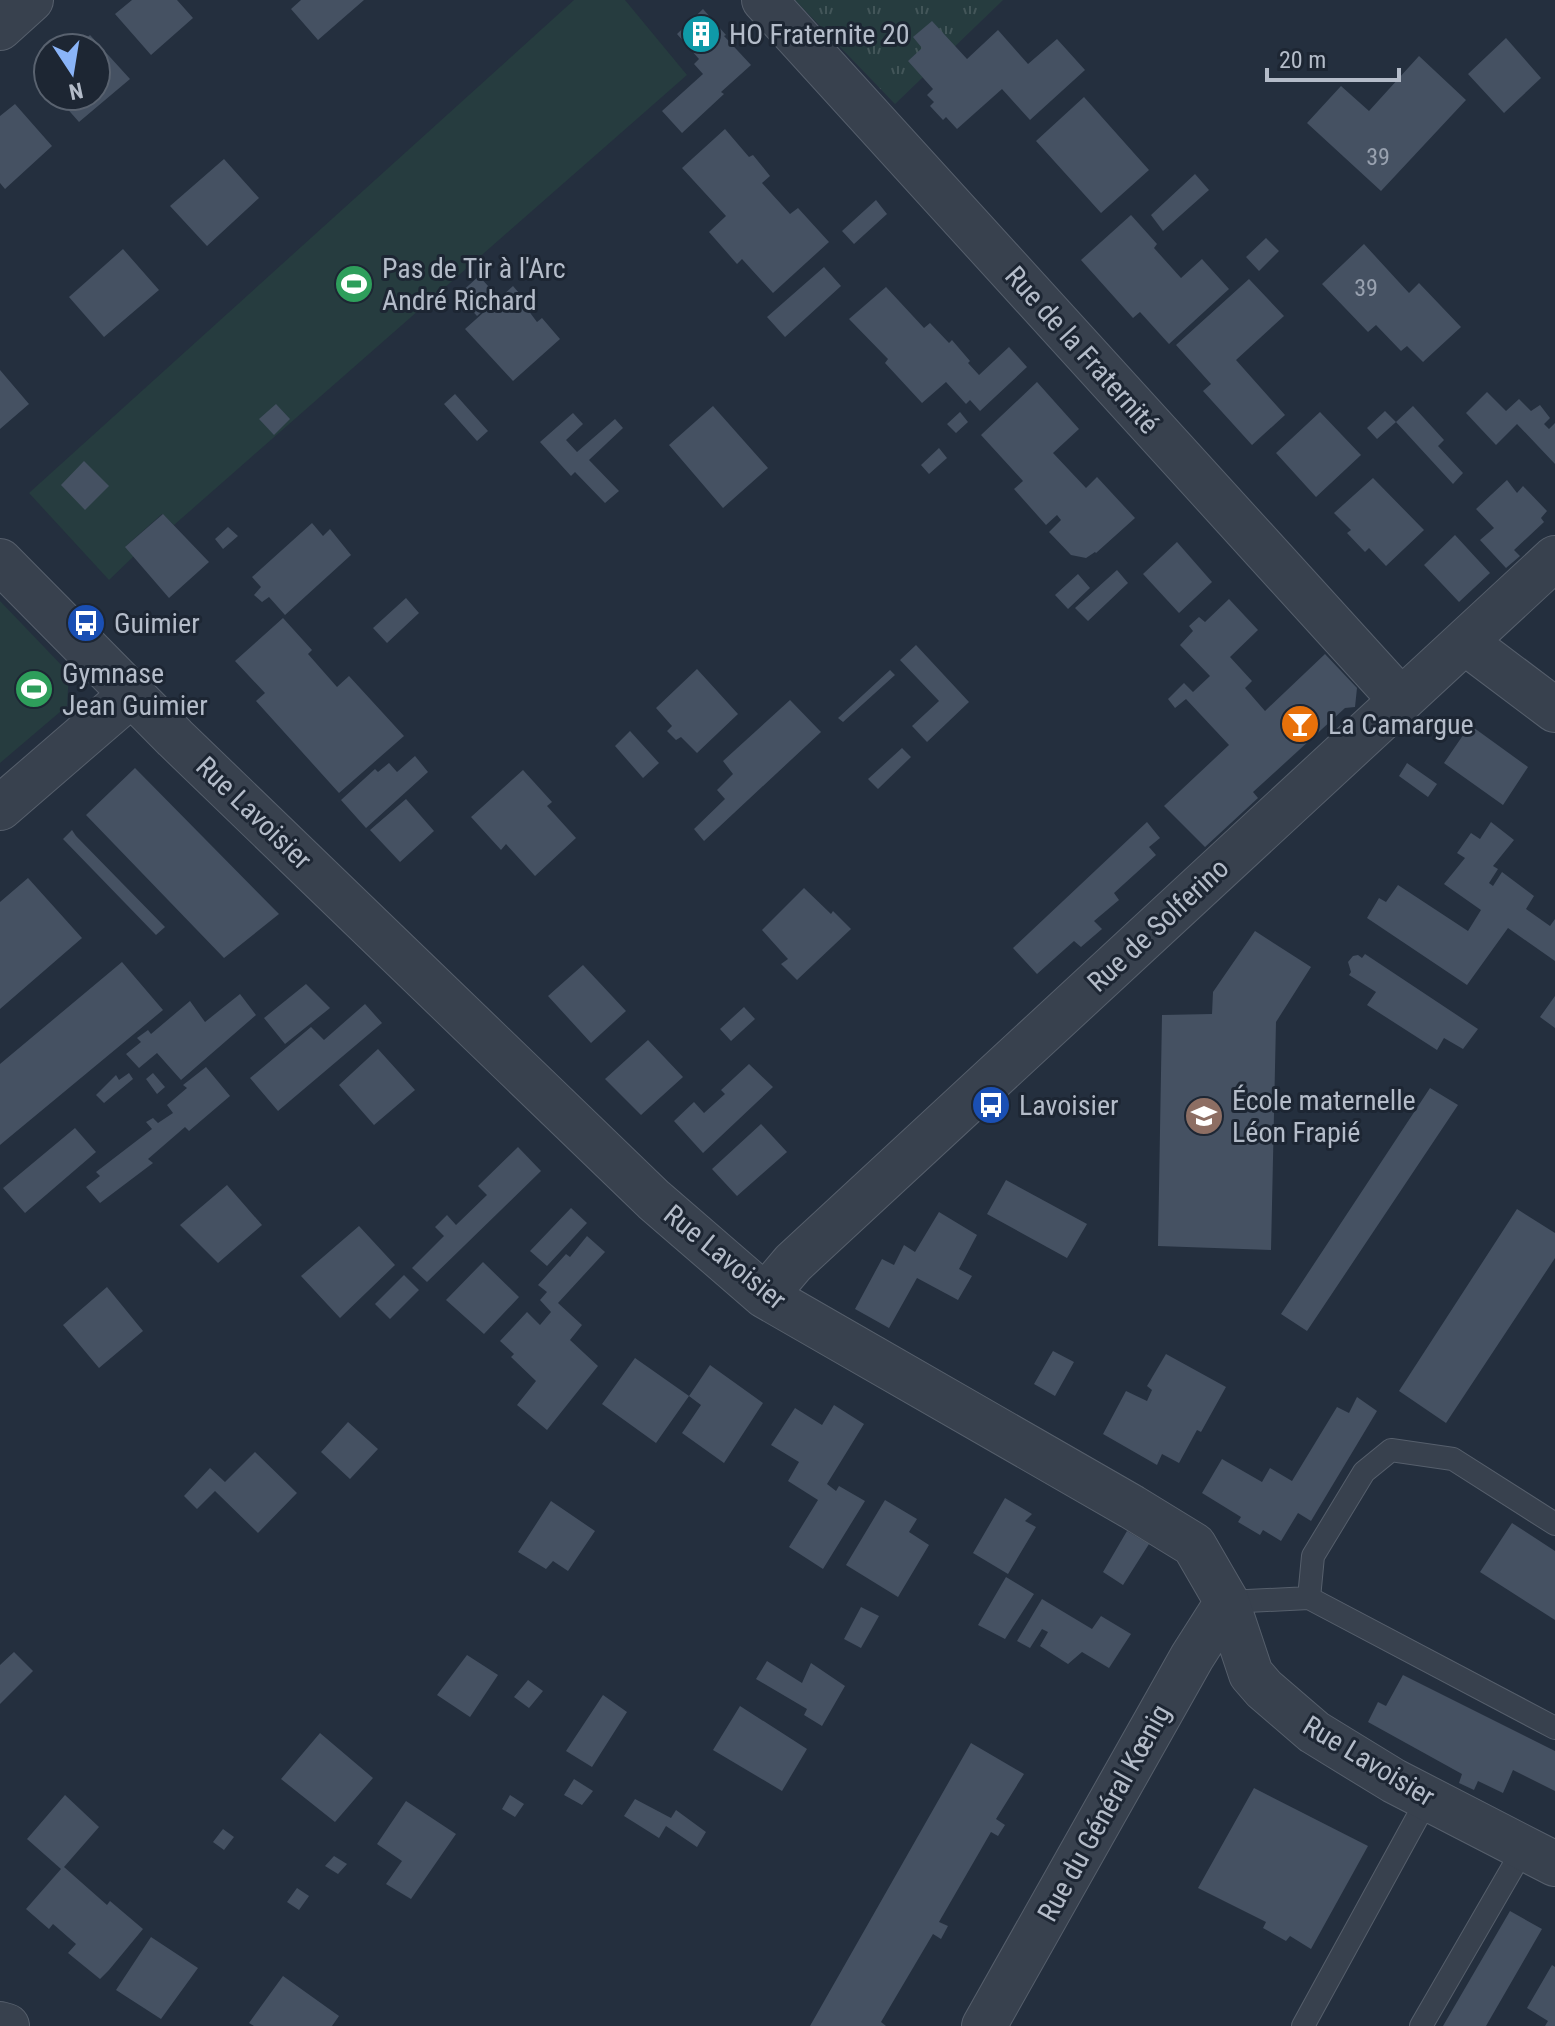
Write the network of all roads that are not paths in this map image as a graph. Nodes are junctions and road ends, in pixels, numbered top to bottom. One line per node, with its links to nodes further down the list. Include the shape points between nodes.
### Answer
1 (31, 0): 3 (street)
2 (764, 0): 8 (street, Rue de la Fraternité)
3 (0, 28)
4 (1555, 558): 6 (street, Rue de Solferino)
5 (0, 561): 7 (street, Rue Lavoisier)
6 (1466, 643): 8 (street, Rue de Solferino); 9 (street)
7 (132, 694): 10 (street); 11 (street, Rue Lavoisier, via 654,1200)
8 (1401, 700): 11 (street, Rue de Solferino, via 793,1263)
9 (1555, 710)
10 (0, 808)
11 (765, 1296): 14 (street, Rue Lavoisier, via 1194,1545)
12 (1555, 1524): 13 (lane, via 1453,1459 1391,1450 1364,1472 1313,1556)
13 (1309, 1598): 14 (lane); 15 (lane)
14 (1227, 1602): 16 (street, Rue Lavoisier, via 1251,1674 1264,1689 1314,1732); 20 (street, Rue du Général Kœnig)
15 (1555, 1728)
16 (1428, 1798): 17 (street, Rue Lavoisier); 21 (lane)
17 (1540, 1856): 22 (lane)
18 (0, 2024): 19 (street)
19 (7, 2026)
20 (984, 2026)
21 (1303, 2026)
22 (1421, 2026)

